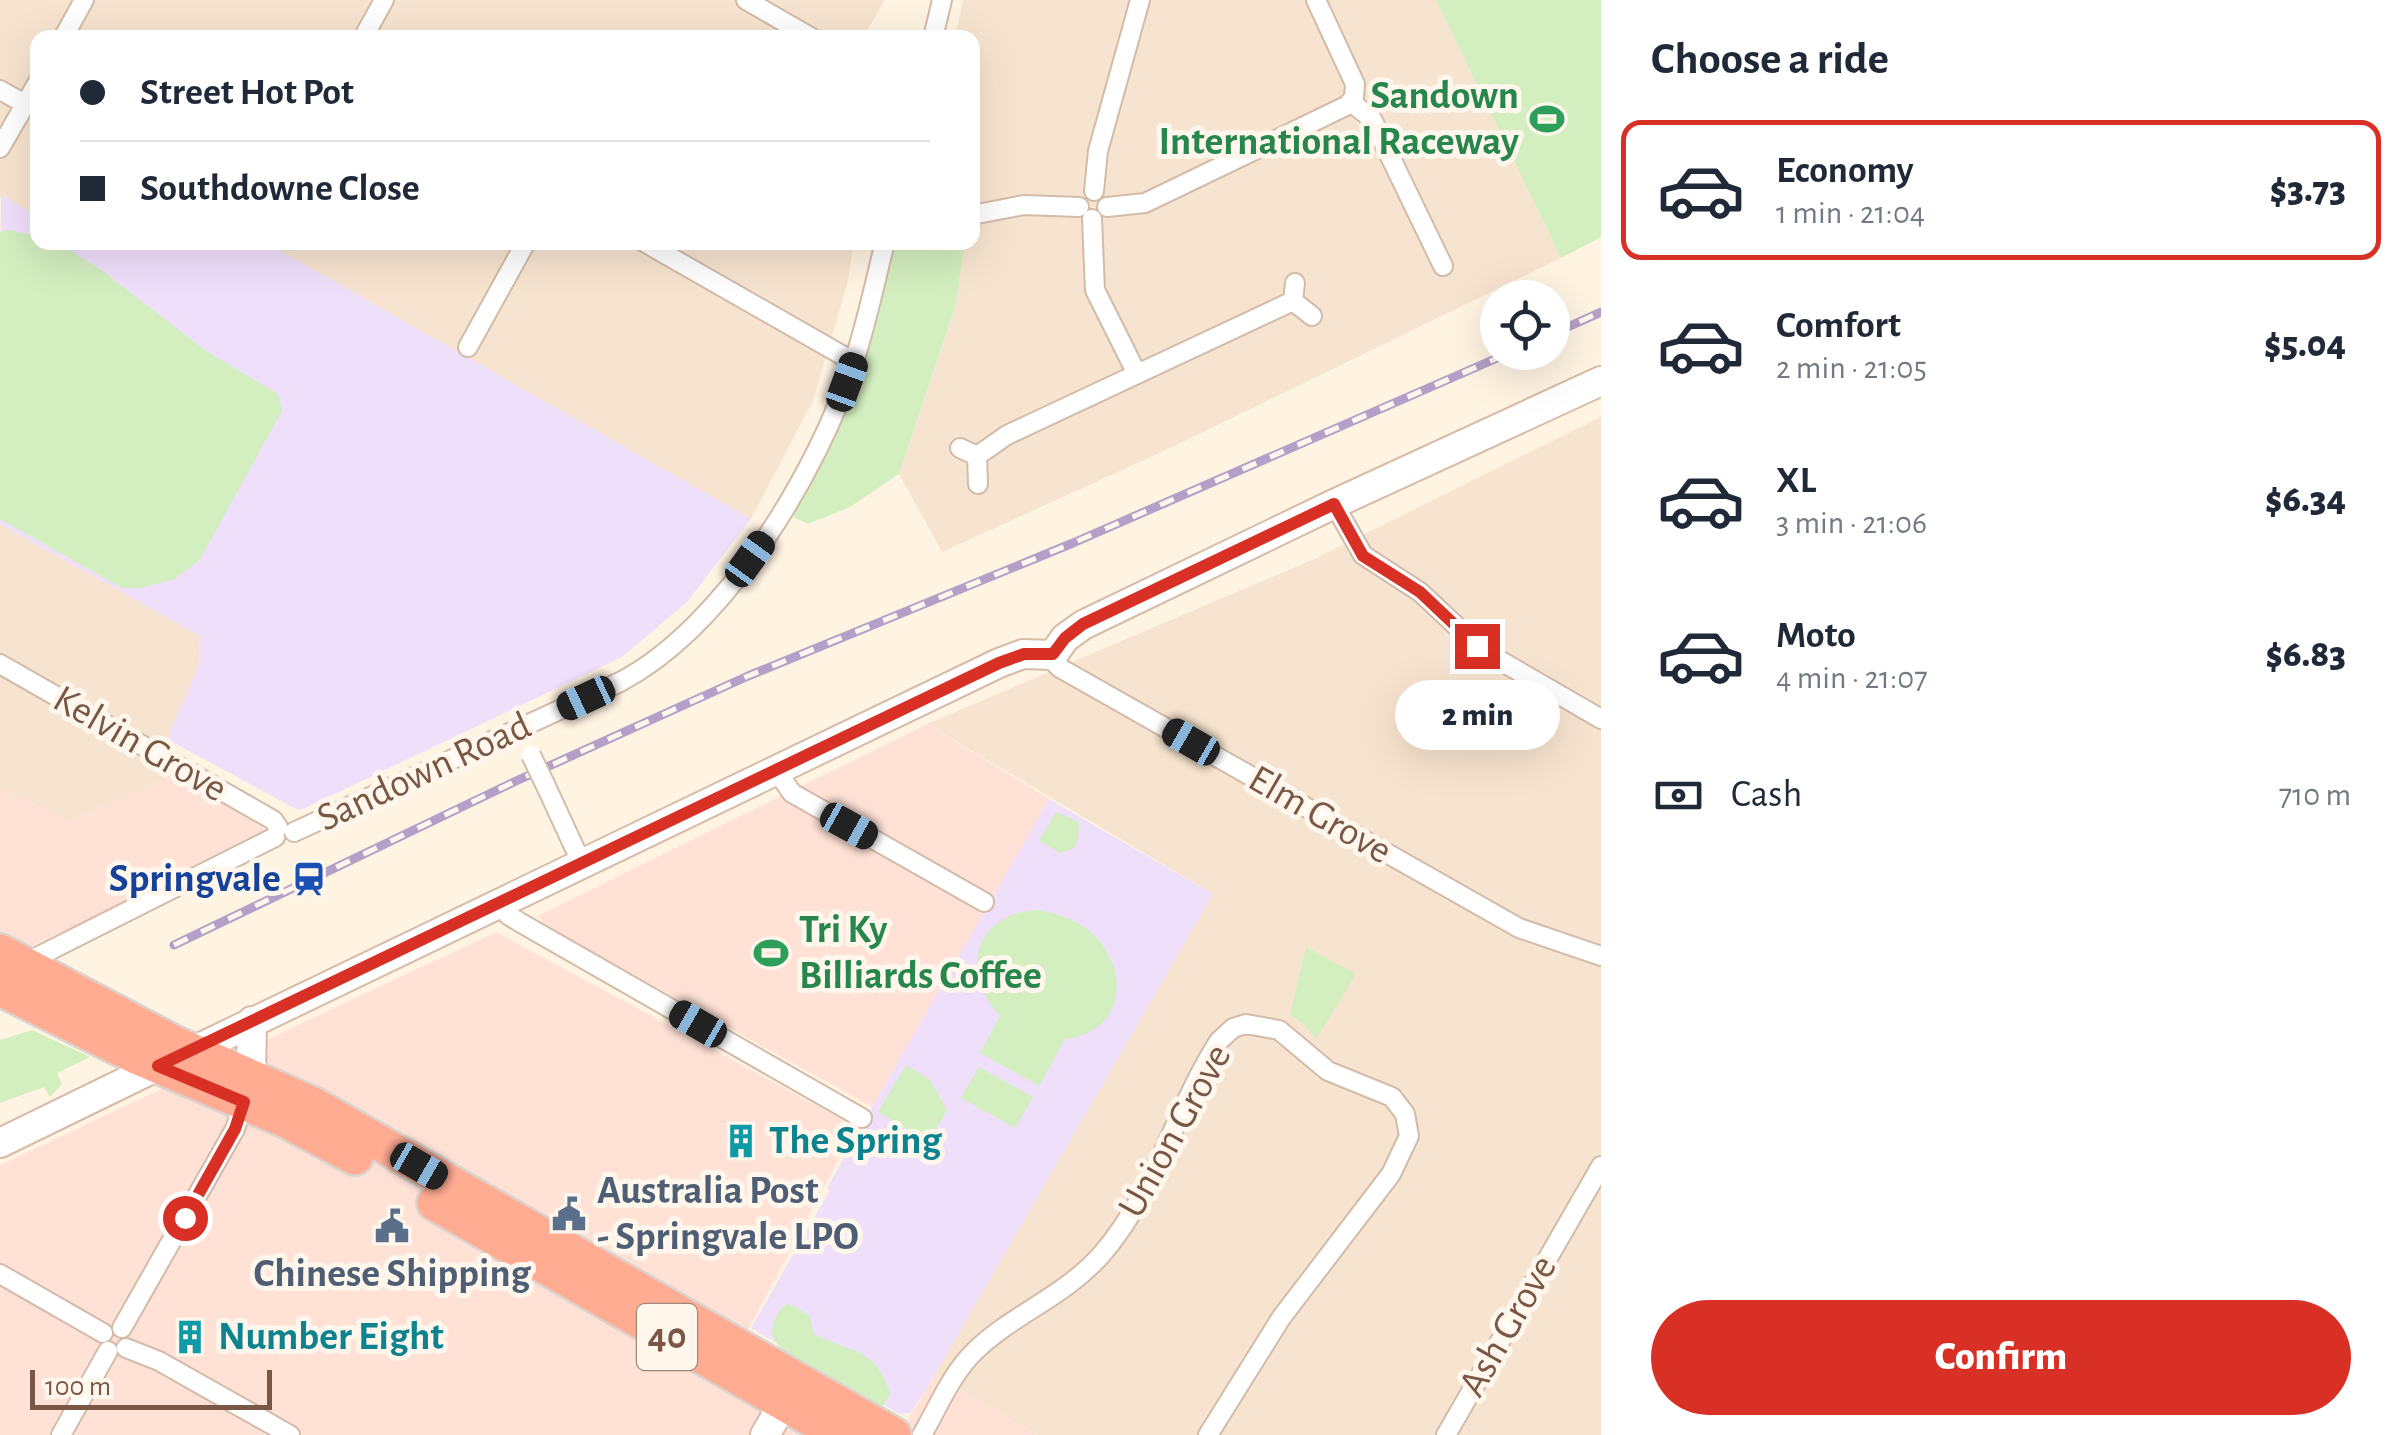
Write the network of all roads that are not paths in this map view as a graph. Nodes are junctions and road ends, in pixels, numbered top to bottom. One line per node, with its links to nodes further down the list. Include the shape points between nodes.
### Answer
1 (84, 0): 7 (street)
2 (384, 0): 8 (street)
3 (746, 0): 9 (street)
4 (942, 0): 10 (street)
5 (1140, 0): 16 (street, via 1098,151 1094,191 1081,198)
6 (1316, 0): 13 (street, via 1355,84)
7 (67, 30)
8 (367, 30)
9 (798, 30)
10 (935, 30)
11 (0, 90): 14 (street)
12 (30, 96): 14 (street)
13 (1351, 102): 16 (street, via 1155,198); 21 (street, via 1372,120)
14 (25, 104): 15 (street)
15 (0, 148)
16 (1092, 211): 17 (street, via 1024,206); 25 (street, via 1095,290)
17 (980, 214)
18 (522, 250): 23 (street)
19 (658, 250): 24 (street)
20 (883, 250): 24 (street, Sandown Road)
21 (1443, 266)
22 (1312, 316): 25 (street, via 1294,292)
23 (468, 347)
24 (854, 362): 32 (street, Sandown Road, via 790,498 690,632 646,668)
25 (1137, 374): 27 (street, via 968,452)
26 (1601, 381): 28 (main road)
27 (978, 484)
28 (1334, 504): 29 (main road, via 1083,624); 31 (street, via 1369,560 1420,592 1492,657)
29 (1048, 656): 33 (main road, via 1024,654 999,663); 38 (street, Elm Grove, via 1519,928)
30 (0, 664): 34 (street, Kelvin Grove, via 273,820)
31 (1601, 719)
32 (518, 729): 34 (street, Sandown Road); 35 (street, bridge)
33 (776, 770): 35 (main road); 37 (street, via 792,793)
34 (282, 832): 39 (street, Sandown Road)
35 (581, 862): 36 (main road)
36 (502, 901): 40 (main road); 44 (street, via 508,916)
37 (984, 902)
38 (1601, 956)
39 (7, 968): 41 (highway, 40); 42 (highway, 40)
40 (252, 1021): 41 (main road); 43 (main road)
41 (191, 1052): 42 (highway); 43 (highway, 40)
42 (158, 1066): 43 (highway, 40); 45 (main road)
43 (247, 1089): 48 (street, via 235,1129); 49 (highway, 40, via 312,1105)
44 (862, 1118)
45 (0, 1143)
46 (1601, 1166): 57 (street, Ash Grove)
47 (0, 1274): 48 (street)
48 (115, 1340): 50 (street); 51 (street)
49 (790, 1392): 52 (main road); 53 (highway, 40); 54 (highway, 40)
50 (61, 1435)
51 (290, 1435)
52 (765, 1435)
53 (840, 1435)
54 (893, 1435)
55 (922, 1435): 56 (street, Union Grove, via 974,1352 1074,1282 1113,1240 1145,1192 1216,1046 1234,1028 1254,1024 1278,1030 1334,1074 1392,1097 1405,1114 1409,1136 1397,1165 1276,1324)
56 (1208, 1435)
57 (1446, 1435)

